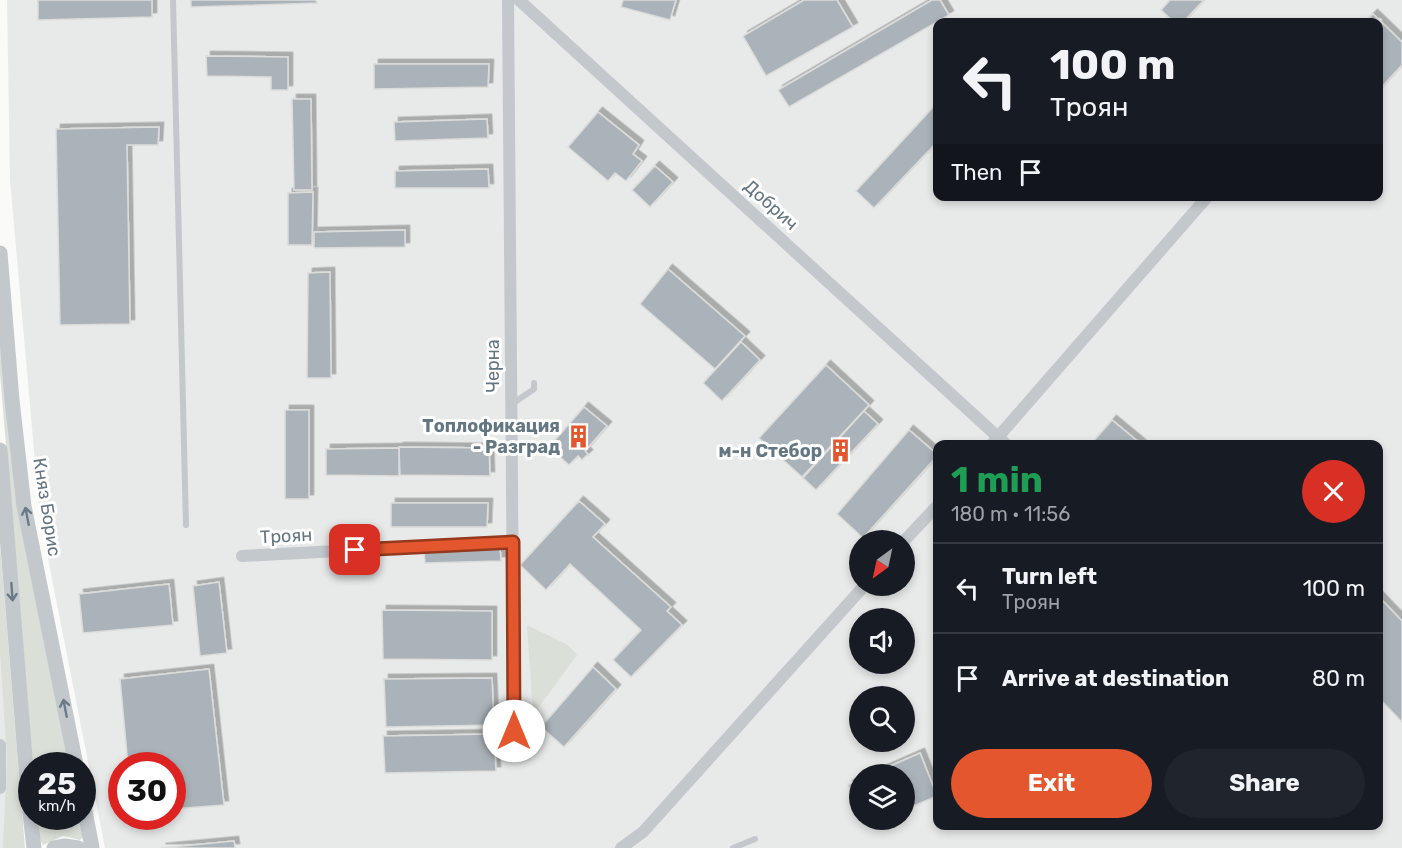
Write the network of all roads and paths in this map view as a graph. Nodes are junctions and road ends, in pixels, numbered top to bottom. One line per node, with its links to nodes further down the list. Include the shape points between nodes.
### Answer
1 (173, 0): 12 (lane)
2 (508, 0): 7 (street, Черна)
3 (519, 0): 8 (street, Добрич)
4 (1204, 201): 9 (street, Добрич)
5 (0, 253): 19 (street, Княз Борис, one-way to 5, via 24,506)
6 (534, 383): 7 (lane, via 534,389)
7 (511, 404): 14 (street, Черна)
8 (997, 440)
9 (1001, 440)
10 (0, 450): 23 (street, one-way to 23)
11 (933, 510): 13 (street)
12 (186, 525)
13 (914, 530)
14 (513, 542): 15 (street, Троян); 17 (street, Черна)
15 (242, 556)
16 (855, 596): 27 (street, via 643,832)
17 (514, 731)
18 (0, 745): 20 (street)
19 (73, 752)
20 (0, 788)
21 (89, 830): 26 (street)
22 (755, 839): 28 (lane)
23 (34, 848)
24 (54, 848): 25 (street)
25 (78, 848)
26 (92, 848)
27 (621, 848)
28 (733, 848)

